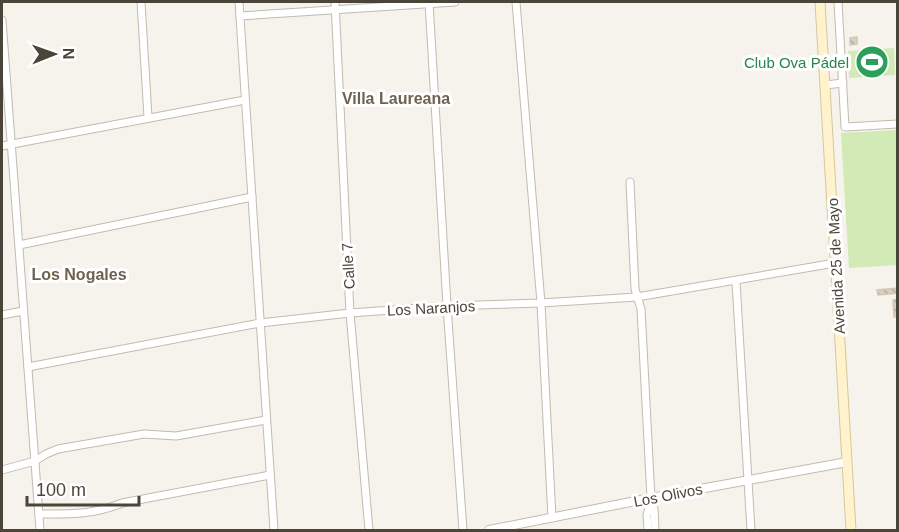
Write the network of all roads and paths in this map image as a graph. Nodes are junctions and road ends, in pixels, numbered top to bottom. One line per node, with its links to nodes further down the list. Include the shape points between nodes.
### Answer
1 (141, 2): 14 (street)
2 (239, 2): 9 (street)
3 (430, 2): 4 (street); 8 (street); 25 (street)
4 (455, 2)
5 (516, 2): 24 (street)
6 (820, 2): 12 (main road, Avenida 25 de Mayo)
7 (838, 2): 11 (street)
8 (336, 5): 9 (street); 27 (street, Calle 7)
9 (240, 16): 13 (street)
10 (2, 20): 16 (street)
11 (843, 83): 12 (street); 15 (street, via 845,127)
12 (825, 85): 21 (main road, Avenida 25 de Mayo)
13 (245, 100): 14 (street); 19 (street)
14 (148, 117): 16 (street)
15 (897, 124)
16 (11, 144): 17 (street); 20 (street)
17 (2, 146)
18 (630, 182): 23 (street)
19 (252, 197): 20 (street); 29 (street)
20 (19, 244): 26 (street)
21 (836, 263): 22 (street, Los Naranjos); 33 (main road, Avenida 25 de Mayo)
22 (736, 282): 23 (street, Los Naranjos); 36 (street)
23 (637, 297): 24 (street, Los Naranjos); 37 (street, via 641,309)
24 (541, 303): 25 (street, Los Naranjos); 39 (street)
25 (447, 306): 27 (street, Los Naranjos); 43 (street)
26 (23, 311): 28 (street); 30 (street)
27 (350, 313): 29 (street, Los Naranjos); 42 (street, Calle 7)
28 (2, 315)
29 (260, 323): 30 (street, Los Naranjos); 31 (street)
30 (28, 367): 32 (street)
31 (266, 420): 32 (street, via 176,436 144,434 58,449); 35 (street)
32 (35, 461): 34 (street); 38 (street)
33 (847, 462): 36 (street, Los Olivos); 48 (main road, Avenida 25 de Mayo)
34 (2, 470)
35 (270, 475): 38 (street, via 122,504 102,512); 41 (street)
36 (748, 479): 37 (street, Los Olivos); 47 (street)
37 (651, 498): 39 (street, Los Olivos); 45 (street); 46 (street)
38 (39, 514): 40 (street)
39 (552, 518): 44 (street, Los Olivos)
40 (40, 531)
41 (274, 531)
42 (369, 531)
43 (463, 531)
44 (489, 531)
45 (648, 531)
46 (655, 531)
47 (751, 531)
48 (851, 531)

